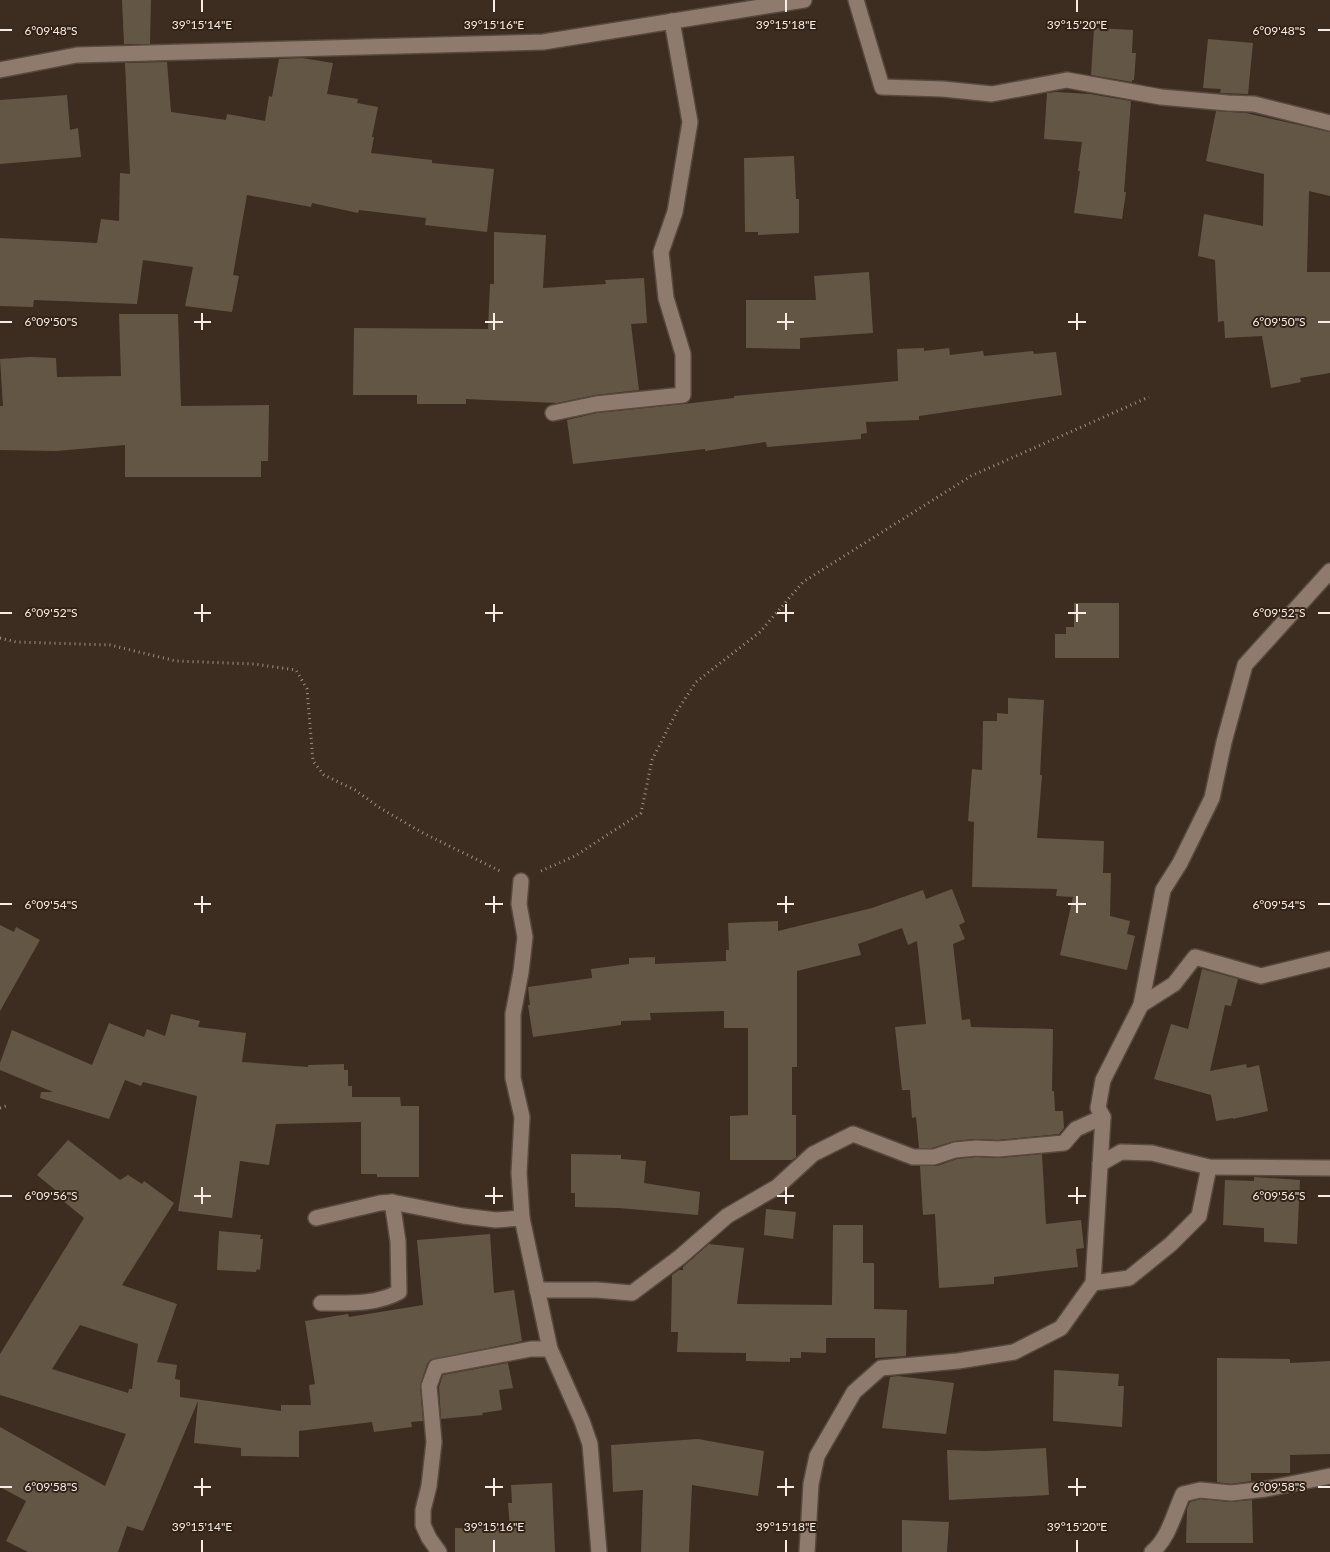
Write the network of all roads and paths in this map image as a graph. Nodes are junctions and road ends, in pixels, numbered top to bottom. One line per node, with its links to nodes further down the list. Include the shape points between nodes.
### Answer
1 (804, 0): 3 (street)
2 (856, 0): 5 (street, via 882,87 992,94 1067,80 1161,97 1254,104)
3 (672, 21): 4 (street, via 543,42 77,55); 7 (street, via 690,122 675,212 661,252 666,298 683,354 683,395 596,404)
4 (0, 70)
5 (1330, 123)
6 (1149, 397): 10 (path, via 971,476 803,582 760,632 696,682 652,760 641,813 575,856)
7 (552, 414)
8 (1330, 571): 12 (street, via 1245,665 1212,798 1163,890)
9 (0, 638): 10 (path, via 16,642 110,645 176,662 254,664 296,670 308,689 313,761 324,775 355,790 424,833)
10 (521, 881): 21 (street, via 519,904 525,937 513,1014 513,1078 522,1117 519,1173)
11 (1330, 958): 12 (street, via 1261,976 1195,957 1174,984)
12 (1141, 1005): 15 (street, via 1103,1080 1098,1108)
13 (9, 1105): 14 (path)
14 (0, 1108)
15 (1102, 1117): 16 (street); 23 (street, via 1076,1129 1064,1143 955,1150 934,1157 913,1157 853,1134 813,1154 777,1187 727,1216 632,1293)
16 (1100, 1164): 17 (street, via 1121,1152 1152,1153); 22 (street)
17 (1209, 1167): 18 (street); 22 (street, via 1199,1216 1171,1244 1129,1278)
18 (1330, 1168)
19 (392, 1202): 20 (street); 21 (street, via 463,1216 496,1220); 24 (street, via 398,1241 399,1292 387,1299 363,1303)
20 (316, 1218)
21 (522, 1218): 23 (street)
22 (1092, 1283): 29 (street, via 1060,1328 1014,1352 958,1362 880,1368 854,1392 817,1456 811,1484)
23 (537, 1290): 25 (street)
24 (321, 1303)
25 (550, 1349): 27 (street, via 530,1349 436,1367 429,1386 434,1442 424,1524); 28 (street, via 590,1444)
26 (1330, 1476): 30 (street, via 1266,1489 1231,1493 1200,1490 1183,1494 1160,1546)
27 (439, 1552)
28 (600, 1552)
29 (807, 1552)
30 (1152, 1552)

